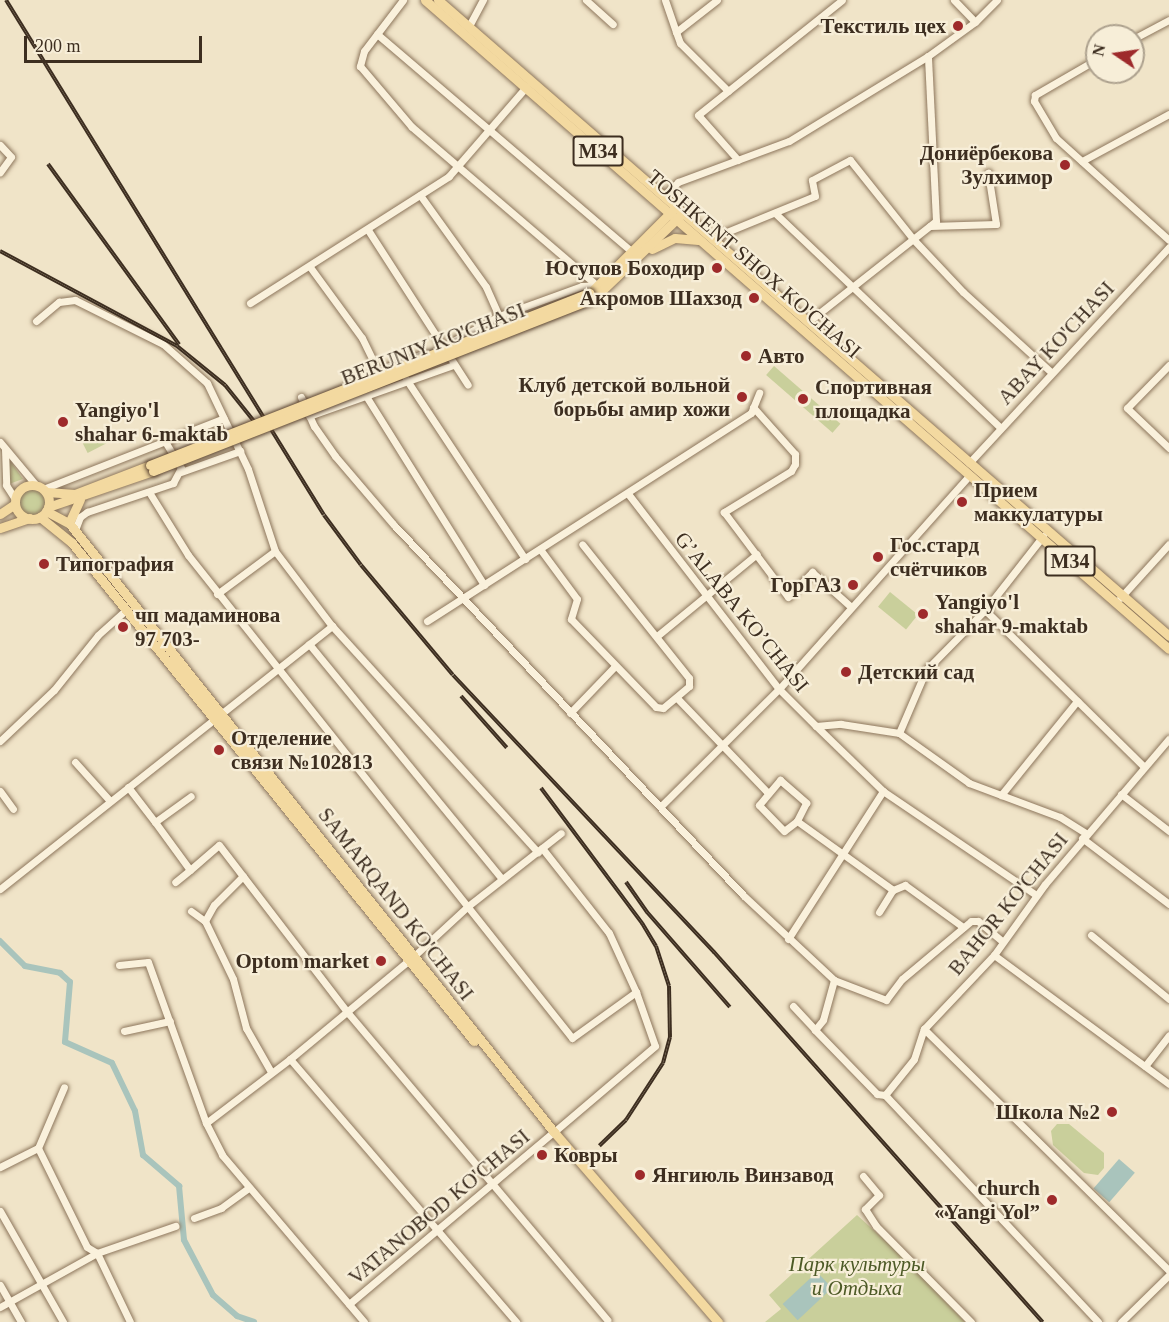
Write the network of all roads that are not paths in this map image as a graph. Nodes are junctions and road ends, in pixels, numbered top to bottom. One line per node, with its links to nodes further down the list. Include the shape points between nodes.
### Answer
1 (403, 0): 17 (street)
2 (425, 0): 20 (main road, TOSHKENT SHOX KO'CHASI / M34)
3 (438, 0): 14 (main road, TOSHKENT SHOX KO'CHASI / M34)
4 (483, 0): 14 (street)
5 (586, 0): 13 (street)
6 (665, 0): 15 (street)
7 (717, 0): 15 (street)
8 (842, 0): 21 (street)
9 (954, 0): 12 (street)
10 (997, 0): 12 (street)
11 (1168, 20): 16 (street)
12 (975, 22): 18 (street)
13 (614, 24)
14 (469, 26): 31 (main road, TOSHKENT SHOX KO'CHASI / M34)
15 (676, 32): 21 (street, via 680,44)
16 (1145, 32)
17 (377, 34): 23 (street); 27 (street, via 364,51 360,66 412,126)
18 (928, 56): 25 (street, via 789,141); 34 (street, via 937,212)
19 (1085, 66): 26 (street, via 1034,98 1056,138)
20 (526, 87): 23 (street); 31 (main road, TOSHKENT SHOX KO'CHASI / M34)
21 (728, 91): 25 (street, via 698,115)
22 (1169, 114): 26 (street)
23 (488, 130): 27 (street); 41 (street)
24 (0, 146): 28 (street, via 11,157)
25 (738, 160): 31 (street, via 678,182)
26 (1082, 161): 38 (street)
27 (459, 166): 30 (street); 43 (street)
28 (0, 172)
29 (988, 173): 34 (street, via 996,224)
30 (420, 195): 35 (street); 47 (street, via 486,287)
31 (660, 199): 33 (main road, TOSHKENT SHOX KO'CHASI / M34); 39 (main road, via 656,220)
32 (775, 213): 36 (street, via 815,196 812,180 850,160); 37 (street); 44 (street)
33 (676, 214): 37 (main road, TOSHKENT SHOX KO'CHASI / M34); 39 (main road, BERUNIY KO'CHASI); 41 (main road, BERUNIY KO'CHASI)
34 (930, 226): 36 (street)
35 (368, 230): 42 (street); 50 (street)
36 (913, 239): 44 (street); 54 (street, via 963,292)
37 (707, 240): 41 (main road, via 675,238); 46 (main road, TOSHKENT SHOX KO'CHASI / M34)
38 (1169, 240)
39 (643, 242): 41 (main road, BERUNIY KO'CHASI)
40 (1169, 247): 54 (street, ABAY KO'CHASI)
41 (638, 255): 43 (main road, BERUNIY KO'CHASI)
42 (310, 267): 45 (street); 53 (street, via 362,338)
43 (599, 287): 47 (street); 70 (main road, BERUNIY KO'CHASI, bridge, via 591,296)
44 (849, 287): 49 (street); 64 (street)
45 (250, 303)
46 (784, 307): 49 (main road, TOSHKENT SHOX KO'CHASI / M34); 72 (main road, TOSHKENT SHOX KO'CHASI / M34)
47 (498, 316): 50 (street)
48 (36, 321): 63 (street, VATANOBOD KO'CHASI, via 59,302 75,300 163,344 207,383)
49 (808, 322): 69 (main road, M34)
50 (444, 346): 51 (street); 53 (street)
51 (453, 365): 55 (street); 56 (street)
52 (1169, 365): 67 (street, via 1127,408)
53 (378, 370): 57 (street)
54 (1052, 373): 64 (street, ABAY KO'CHASI)
55 (406, 379): 57 (street); 89 (street)
56 (468, 385)
57 (385, 388): 59 (street)
58 (759, 393): 61 (street)
59 (366, 396): 62 (street); 90 (street)
60 (301, 397): 62 (street)
61 (753, 407): 75 (street, via 751,413); 88 (street, via 795,454 791,471 724,512)
62 (309, 416): 94 (street, via 335,456)
63 (224, 418): 65 (street); 68 (street, VATANOBOD KO'CHASI)
64 (1000, 427): 69 (street, ABAY KO'CHASI)
65 (165, 441): 71 (street); 73 (street)
66 (2, 445): 73 (street); 77 (street, via 6,485)
67 (1169, 448)
68 (240, 451): 71 (street); 87 (street, VATANOBOD KO'CHASI)
69 (973, 466): 72 (main road); 93 (main road, TOSHKENT SHOX KO'CHASI / M34)
70 (151, 468): 73 (main road, BERUNIY KO'CHASI, via 75,494); 76 (main road, BERUNIY KO'CHASI)
71 (181, 472): 74 (street, via 173,483)
72 (965, 474): 83 (main road, TOSHKENT SHOX KO'CHASI / M34); 95 (street)
73 (42, 489): 77 (main road, via 21,489); 78 (main road)
74 (148, 492): 81 (street, via 87,512); 91 (street)
75 (629, 495): 86 (street); 92 (street, G’ALABA KO’CHASI)
76 (81, 498): 78 (main road, BERUNIY KO'CHASI); 81 (main road)
77 (15, 501): 79 (main road); 80 (main road, via 20,513)
78 (45, 512): 80 (main road, BERUNIY KO'CHASI); 81 (main road, SAMARQAND KO'CHASI); 96 (main road, SAMARQAND KO'CHASI)
79 (0, 514)
80 (29, 518): 82 (main road, BERUNIY KO'CHASI)
81 (72, 527): 110 (main road, SAMARQAND KO'CHASI)
82 (0, 528)
83 (1043, 536): 93 (main road, TOSHKENT SHOX KO'CHASI / M34); 97 (street)
84 (582, 544): 100 (street)
85 (1169, 544): 93 (street)
86 (540, 549): 89 (street); 104 (street, via 577,599 571,619)
87 (275, 551): 91 (street); 99 (street, VATANOBOD KO'CHASI)
88 (757, 554): 92 (street); 95 (street, via 788,597 812,572)
89 (525, 559): 90 (street)
90 (484, 585): 94 (street)
91 (218, 594): 105 (street)
92 (704, 594): 100 (street); 106 (street, G’ALABA KO’CHASI)
93 (1119, 599): 101 (main road, TOSHKENT SHOX KO'CHASI / M34); 103 (main road, TOSHKENT SHOX KO'CHASI / M34)
94 (463, 600): 98 (street); 109 (street)
95 (852, 608): 106 (street)
96 (126, 610): 110 (main road, SAMARQAND KO'CHASI); 114 (street, via 98,635 54,690)
97 (985, 610): 108 (street); 112 (street, via 927,670)
98 (428, 621)
99 (332, 626): 102 (street); 133 (street, VATANOBOD KO'CHASI)
100 (657, 636): 107 (street, via 689,678 689,686)
101 (1169, 636)
102 (309, 644): 105 (street); 137 (street)
103 (1169, 649)
104 (615, 666): 107 (street, via 656,707 663,708); 109 (street)
105 (277, 670): 110 (street); 143 (street)
106 (779, 689): 111 (street, G’ALABA KO’CHASI); 115 (street)
107 (677, 698): 115 (street)
108 (1077, 701): 117 (street); 123 (street)
109 (570, 713): 126 (street)
110 (218, 717): 118 (street); 152 (main road, SAMARQAND KO'CHASI)
111 (816, 726): 112 (street, via 841,724); 120 (street, G’ALABA KO’CHASI)
112 (899, 733): 123 (street, via 969,783)
113 (1169, 739): 117 (street, BAHOR KO'CHASI)
114 (0, 741)
115 (722, 745): 121 (street); 126 (street)
116 (75, 762): 125 (street)
117 (1144, 767): 122 (street, BAHOR KO'CHASI)
118 (128, 787): 125 (street); 129 (street)
119 (0, 791): 127 (street)
120 (883, 791): 134 (street); 141 (street, G’ALABA KO’CHASI)
121 (767, 792): 128 (street, via 760,808 782,829 787,830); 128 (street, via 780,780 804,800 806,806)
122 (1122, 794): 130 (street); 132 (street, BAHOR KO'CHASI)
123 (1001, 795): 132 (street, via 1060,818)
124 (191, 796): 129 (street)
125 (110, 801): 139 (street)
126 (661, 806): 149 (street)
127 (13, 809)
128 (797, 821): 134 (street)
129 (155, 822): 135 (street)
130 (1169, 831)
131 (561, 833): 133 (street)
132 (1084, 836): 141 (street, BAHOR KO'CHASI); 142 (street)
133 (540, 850): 137 (street); 155 (street, VATANOBOD KO'CHASI, via 609,933)
134 (843, 854): 140 (street); 149 (street)
135 (190, 870): 136 (street, via 219,845); 138 (street)
136 (243, 876): 146 (street, via 214,905); 158 (street)
137 (502, 879): 143 (street)
138 (175, 882)
139 (0, 889)
140 (893, 890): 145 (street); 147 (street, via 904,885)
141 (1036, 895): 150 (street, BAHOR KO'CHASI)
142 (1169, 904)
143 (468, 906): 152 (street); 155 (street, via 572,1038)
144 (192, 911): 146 (street)
145 (879, 912)
146 (205, 921): 166 (street, via 233,979 246,1028)
147 (963, 927): 150 (street, via 974,920); 154 (street, via 902,980 886,1000)
148 (1091, 935): 156 (street)
149 (788, 939): 154 (street)
150 (1002, 941): 151 (street, BAHOR KO'CHASI)
151 (994, 955): 160 (street, BAHOR KO'CHASI); 165 (street)
152 (411, 959): 158 (street); 171 (main road, SAMARQAND KO'CHASI)
153 (119, 965): 159 (street, via 148,962)
154 (834, 980): 161 (street, via 823,1020)
155 (636, 992): 171 (street, VATANOBOD KO'CHASI, via 655,1046)
156 (1169, 999)
157 (793, 1006): 161 (street)
158 (348, 1013): 164 (street); 175 (street)
159 (170, 1021): 162 (street); 170 (street)
160 (924, 1029): 169 (street, BAHOR KO'CHASI, via 914,1059); 182 (street)
161 (815, 1030): 169 (street, via 877,1094)
162 (124, 1031)
163 (1169, 1035): 165 (street)
164 (290, 1059): 166 (street); 180 (street)
165 (1145, 1066): 167 (street)
166 (272, 1072): 170 (street)
167 (1169, 1084)
168 (64, 1087): 172 (street)
169 (885, 1095): 197 (street)
170 (206, 1123): 176 (street, via 222,1155)
171 (552, 1134): 175 (street, VATANOBOD KO'CHASI); 194 (main road, SAMARQAND KO'CHASI); 195 (main road, SAMARQAND KO'CHASI)
172 (38, 1148): 173 (street); 181 (street, via 87,1247)
173 (0, 1167)
174 (863, 1176): 196 (street, via 879,1195 865,1209 876,1226)
175 (491, 1184): 180 (street, VATANOBOD KO'CHASI); 188 (street)
176 (247, 1189): 178 (street, via 221,1208); 186 (street)
177 (0, 1211): 183 (street)
178 (194, 1218)
179 (175, 1226): 181 (street)
180 (437, 1229): 186 (street, VATANOBOD KO'CHASI); 193 (street)
181 (97, 1252): 183 (street); 191 (street)
182 (1169, 1273): 198 (street)
183 (41, 1284): 185 (street); 190 (street)
184 (0, 1285): 185 (street)
185 (9, 1302): 187 (street); 189 (street)
186 (349, 1304): 192 (street)
187 (0, 1306)
188 (607, 1320)
189 (21, 1322)
190 (63, 1322)
191 (130, 1322)
192 (364, 1322)
193 (516, 1322)
194 (711, 1322)
195 (718, 1322)
196 (971, 1322)
197 (1098, 1322)
198 (1121, 1322)

